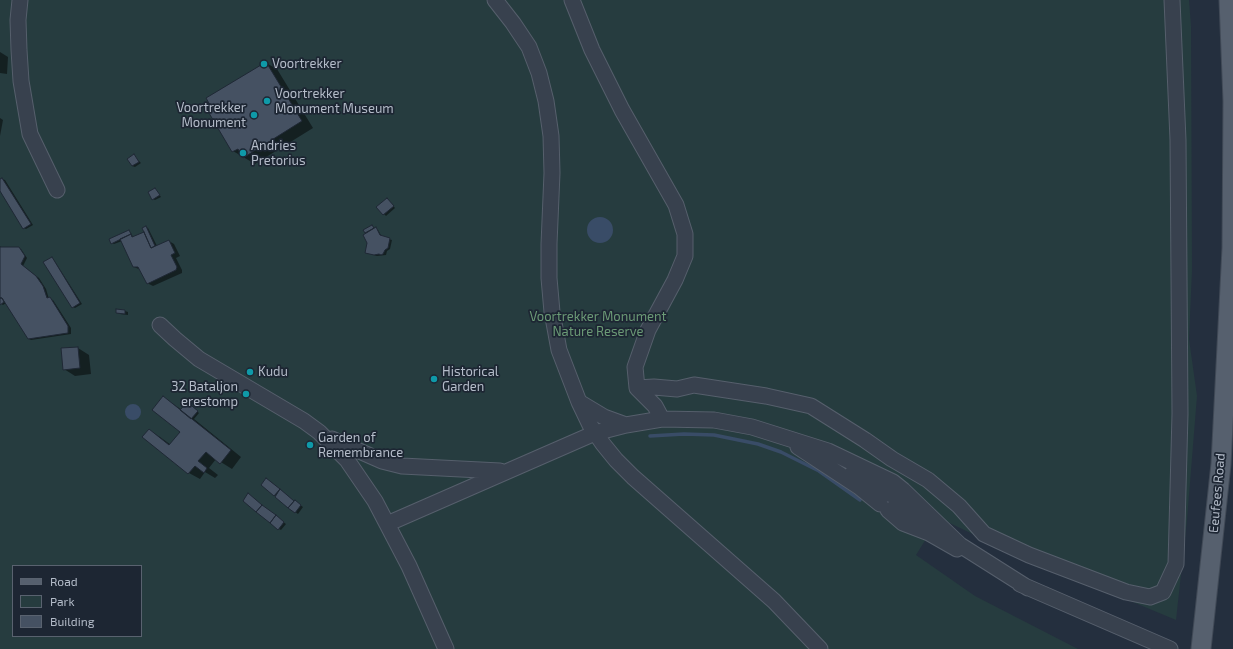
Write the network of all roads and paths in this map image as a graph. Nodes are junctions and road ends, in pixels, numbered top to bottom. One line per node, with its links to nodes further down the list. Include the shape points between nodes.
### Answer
1 (20, 0): 6 (street, via 18,50 30,134)
2 (495, 0): 9 (street, via 513,22 528,47 539,73 546,100 552,136 549,278 552,312 559,350)
3 (572, 0): 8 (street, via 592,50 622,110 676,205 685,234 685,256 648,330 635,367)
4 (1172, 0): 8 (street, via 1178,140 1180,414 1176,564 1163,592 1150,597 1126,592 1029,555 984,534 959,506 928,480 811,406 694,385 677,389)
5 (1229, 0): 21 (main road, Eeufees Road, via 1233,101 1232,248 1221,464)
6 (57, 190)
7 (160, 324): 12 (street, via 198,359)
8 (637, 388): 10 (street, via 655,406)
9 (579, 402): 11 (street); 13 (street)
10 (662, 419): 11 (street); 14 (street, via 714,420)
11 (626, 425): 13 (street)
12 (319, 432): 15 (street, via 359,452 402,466 494,472); 16 (street, via 355,470)
13 (595, 432): 15 (street); 19 (street, via 616,460 633,477 774,601)
14 (779, 435): 17 (street, via 859,487 888,502 904,523); 17 (street, via 828,451 893,482 960,545)
15 (515, 467): 16 (street)
16 (387, 524): 18 (street, via 416,579)
17 (1028, 588): 20 (street)
18 (446, 649)
19 (820, 649)
20 (1170, 649)
21 (1201, 649)

